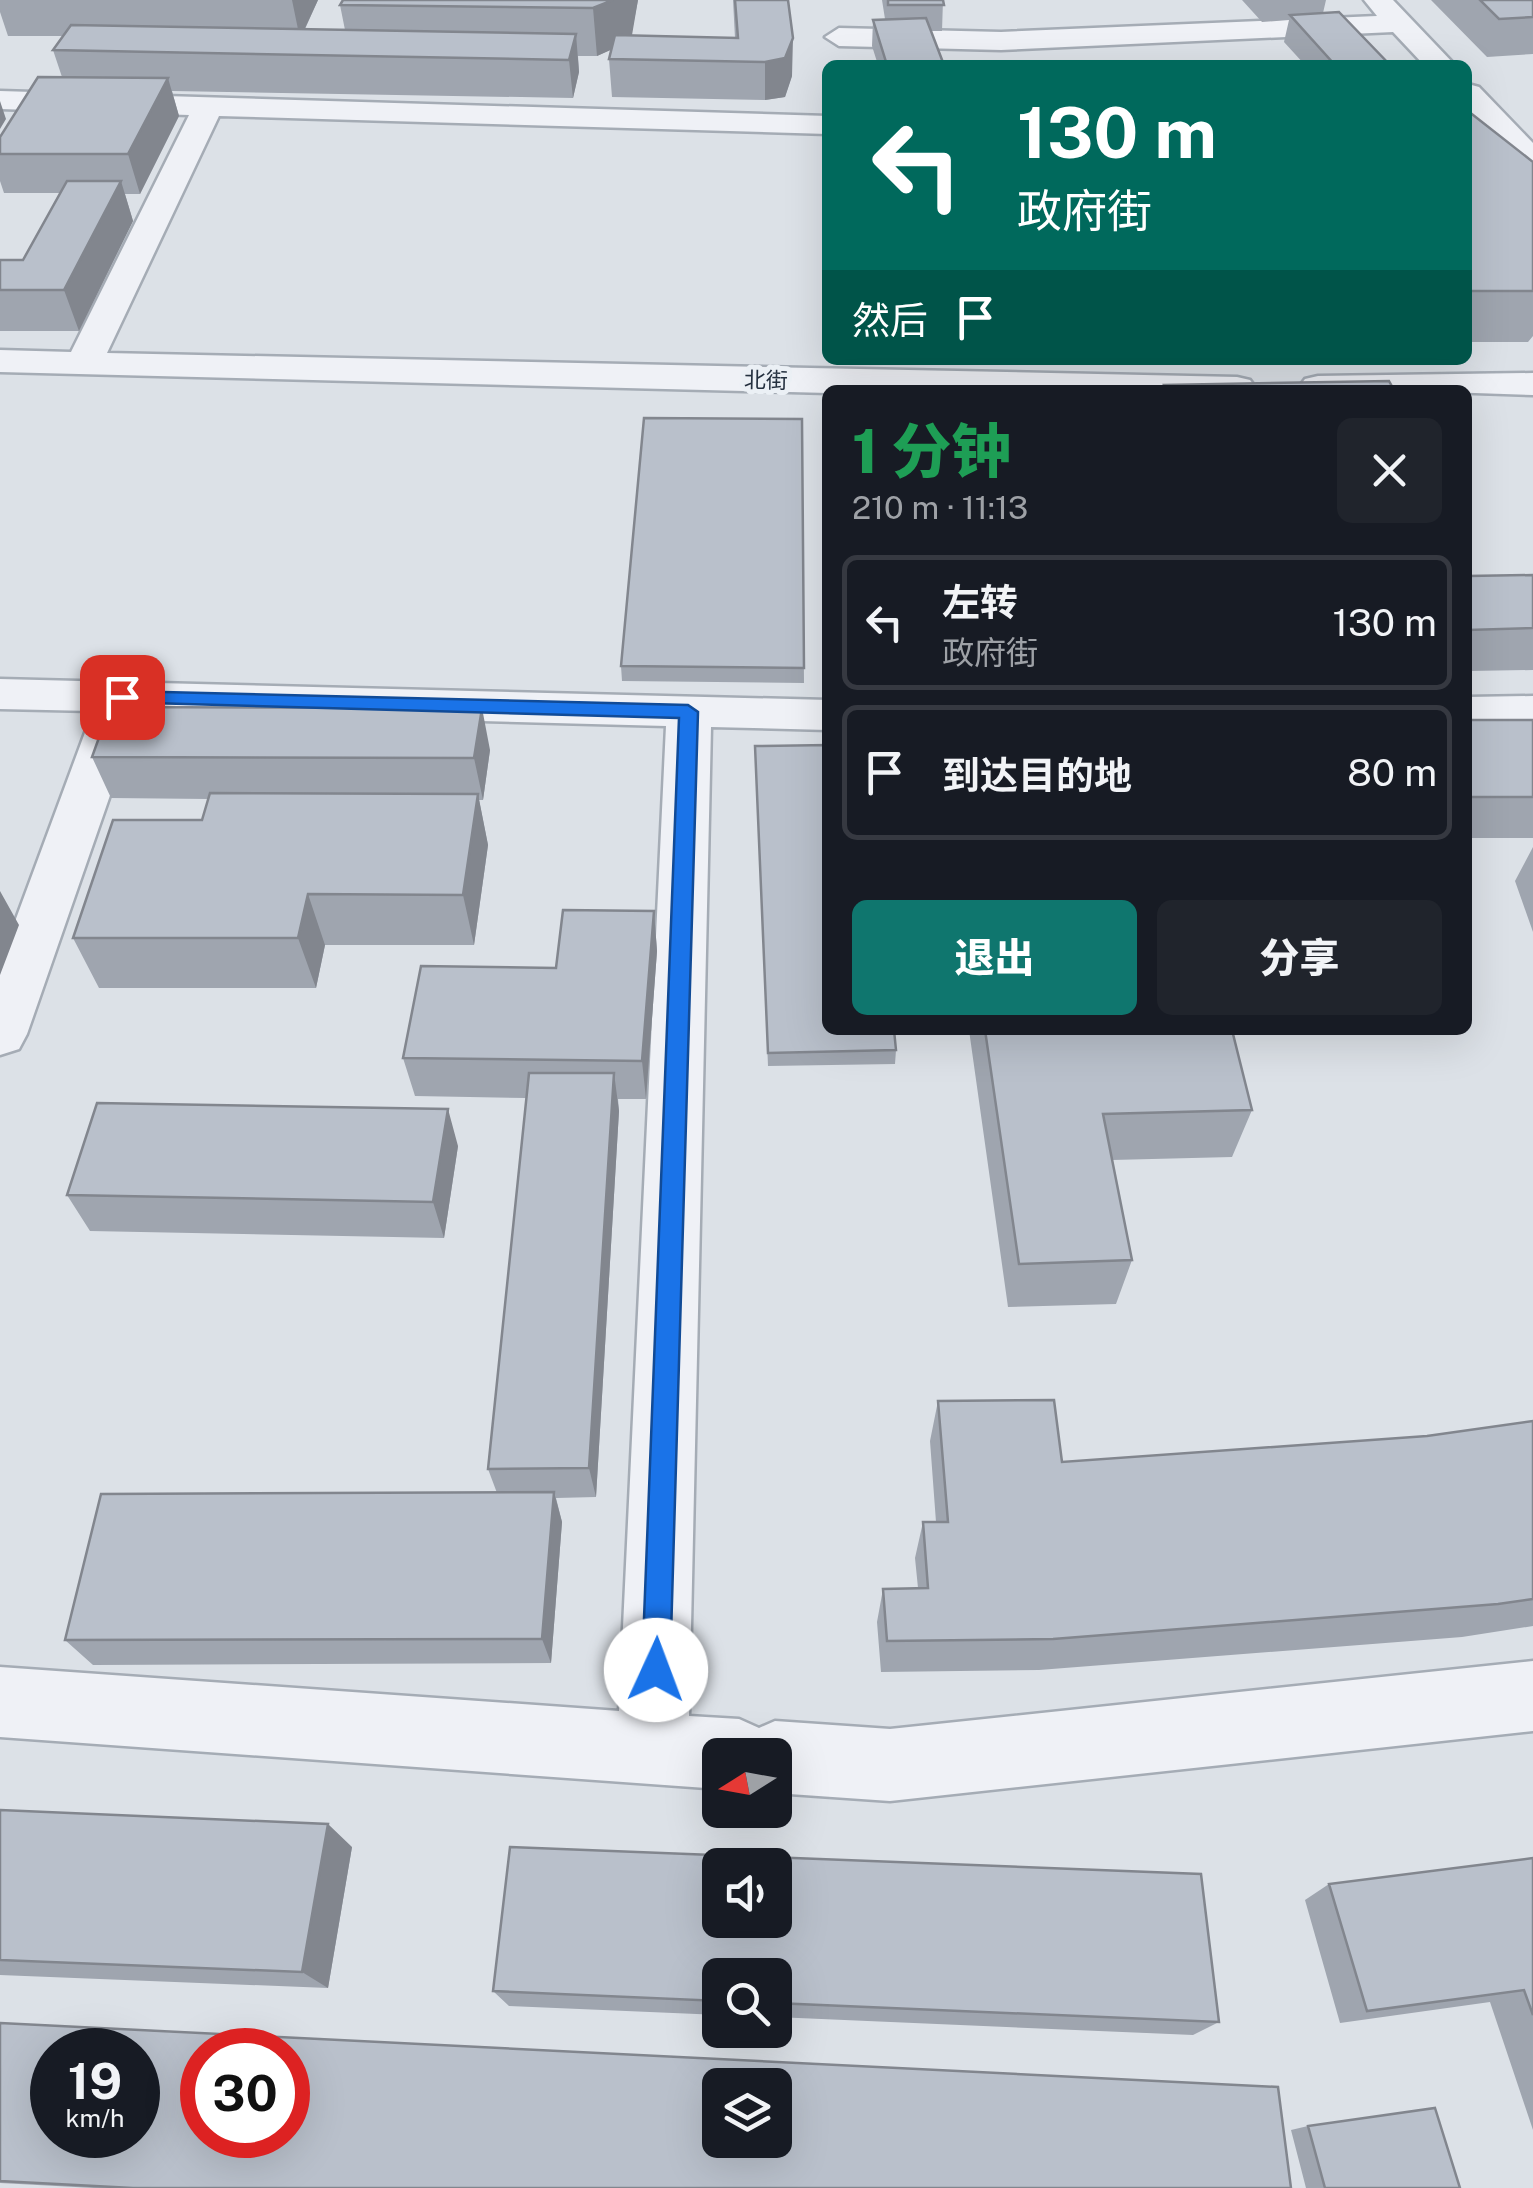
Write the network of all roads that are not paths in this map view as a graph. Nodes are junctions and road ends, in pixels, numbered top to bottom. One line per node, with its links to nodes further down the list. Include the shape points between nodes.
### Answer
1 (833, 0): 4 (street)
2 (1378, 0): 3 (street)
3 (1400, 23): 4 (street); 5 (street)
4 (841, 51)
5 (1435, 60)
6 (1472, 97): 10 (street)
7 (0, 100): 8 (street)
8 (208, 107): 9 (street); 14 (street)
9 (822, 124)
10 (1501, 128): 11 (street); 12 (street)
11 (1472, 130)
12 (1533, 161)
13 (0, 361): 14 (street, 北街)
14 (84, 363): 15 (street, 北街)
15 (892, 378): 17 (street, 北街)
16 (1533, 384): 18 (street, 北街)
17 (1042, 385)
18 (1452, 385)
19 (0, 694): 20 (street)
20 (122, 697): 22 (street); 25 (street)
21 (1533, 711): 23 (street)
22 (688, 712): 24 (street); 28 (street)
23 (1472, 712)
24 (822, 715)
25 (0, 1034)
26 (1533, 1696): 30 (street, via 890,1765)
27 (0, 1702): 28 (street)
28 (653, 1749): 29 (street)
29 (702, 1752)
30 (792, 1758)

